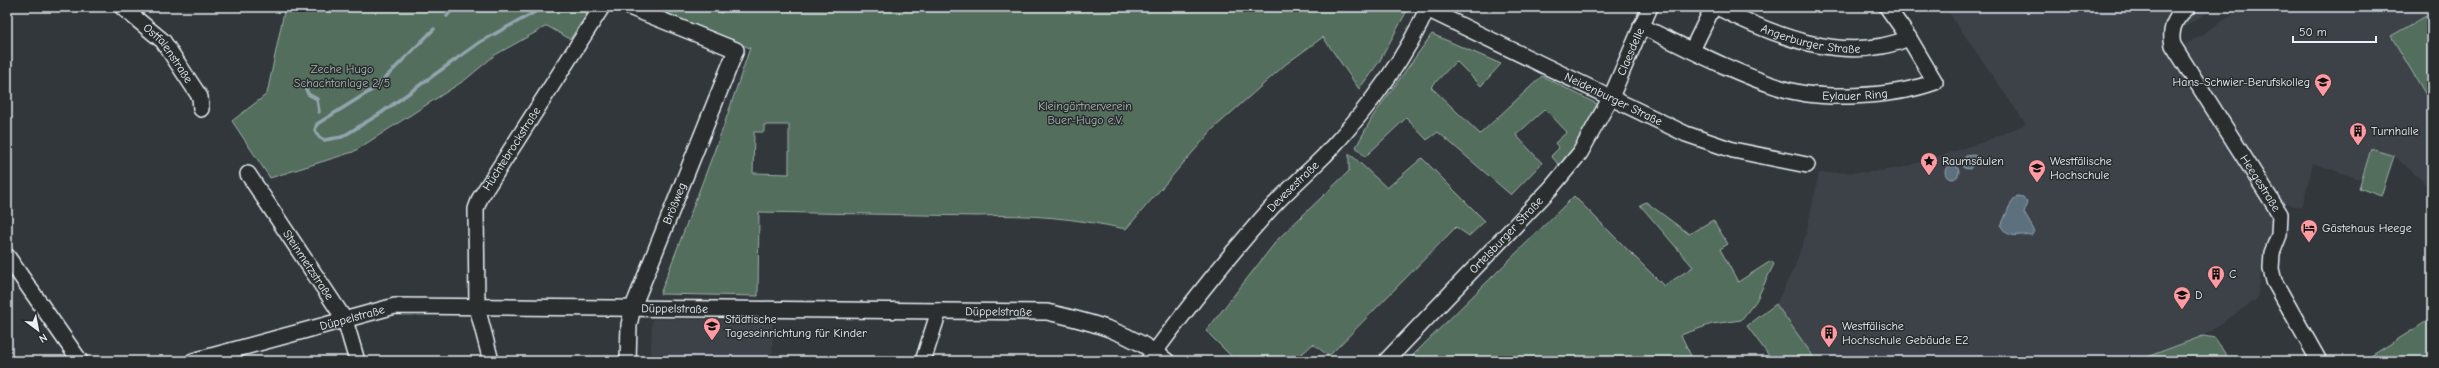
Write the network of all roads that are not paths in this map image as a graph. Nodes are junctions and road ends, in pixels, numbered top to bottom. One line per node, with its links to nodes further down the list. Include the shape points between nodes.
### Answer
1 (122, 7): 14 (street, Ostfalenstraße, via 163,41 200,97)
2 (602, 7): 18 (street, Hüchtebrockstraße, via 480,198 474,221)
3 (629, 7): 19 (street, Brößweg, via 736,50)
4 (1650, 7): 10 (street, Claesdelle)
5 (1713, 7): 12 (street)
6 (1717, 7): 11 (street, Angerburger Straße, via 1776,34 1813,45 1872,48)
7 (1887, 7): 11 (street, Eylauer Ring)
8 (2188, 7): 32 (street, Heegestraße, via 2176,19 2171,36 2177,53 2280,214 2279,235 2272,253 2271,269 2284,300)
9 (1428, 8): 13 (street, Neidenburger Straße); 22 (street, Devesestraße, via 1403,54 1371,101 1326,154 1240,244)
10 (1641, 26): 12 (street, Eylauer Ring); 13 (street, Claesdelle)
11 (1909, 38): 12 (street, Eylauer Ring, via 1935,82 1900,92 1864,95 1812,94 1779,88)
12 (1692, 50)
13 (1611, 97): 15 (street, Neidenburger Straße, via 1686,134 1733,150); 31 (street, Ortelsburger Straße, via 1580,153 1551,188)
14 (201, 109)
15 (1808, 165)
16 (248, 174): 21 (street, Steinmetzstraße)
17 (7, 256): 24 (street)
18 (476, 307): 19 (street, Düppelstraße); 21 (street, Düppelstraße, via 395,306); 27 (street, Hüchtebrockstraße)
19 (633, 307): 20 (street, Düppelstraße); 28 (street, Brößweg, via 629,325)
20 (939, 311): 22 (street, Düppelstraße, via 1047,312 1097,323); 29 (street)
21 (345, 320): 23 (street, Düppelstraße); 26 (street, Steinmetzstraße)
22 (1152, 356): 30 (street, Düppelstraße)
23 (218, 358): 25 (street, Düppelstraße)
24 (80, 361)
25 (193, 361)
26 (357, 361)
27 (492, 361)
28 (628, 361)
29 (923, 361)
30 (1167, 361)
31 (1386, 361)
32 (2319, 361)

